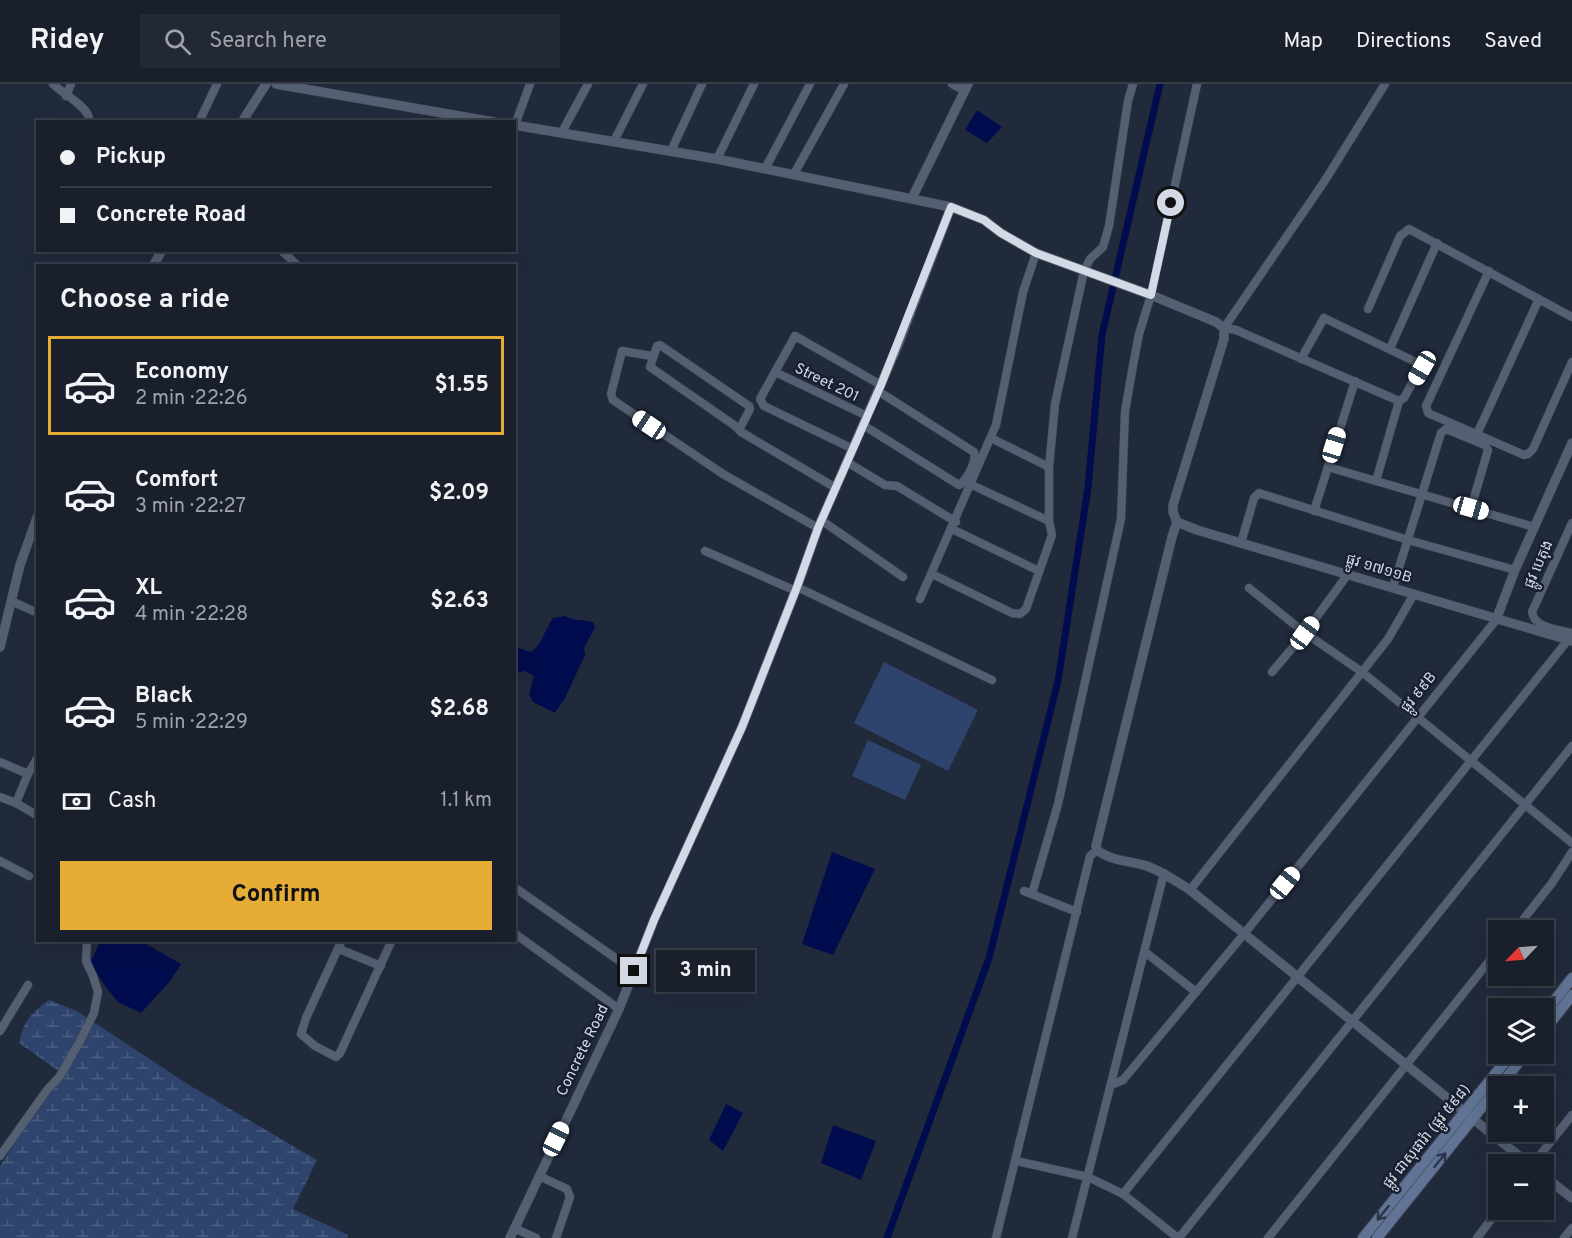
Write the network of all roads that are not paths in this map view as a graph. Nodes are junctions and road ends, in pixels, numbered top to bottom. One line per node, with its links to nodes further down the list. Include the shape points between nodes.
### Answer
1 (53, 84): 19 (street)
2 (71, 84): 19 (street)
3 (217, 84): 22 (street)
4 (266, 84): 23 (street)
5 (276, 84): 17 (street)
6 (530, 84): 24 (street)
7 (588, 84): 26 (street)
8 (644, 84): 27 (street)
9 (702, 84): 28 (street)
10 (754, 84): 29 (street)
11 (810, 84): 30 (street)
12 (844, 84): 31 (street)
13 (952, 84): 18 (street)
14 (1133, 84): 39 (street, via 1109,226 1103,247 1090,259)
15 (1197, 84): 40 (street)
16 (1384, 84): 44 (street, via 1324,182)
17 (325, 88): 20 (street)
18 (967, 88): 32 (street)
19 (66, 96): 21 (street, via 88,112)
20 (467, 119)
21 (88, 120)
22 (200, 120)
23 (243, 120)
24 (516, 122)
25 (516, 125): 26 (street)
26 (562, 132): 27 (street)
27 (614, 141): 28 (street)
28 (671, 151): 29 (street)
29 (717, 159): 30 (street)
30 (765, 169): 31 (street)
31 (794, 174): 32 (street)
32 (912, 198): 33 (street)
33 (951, 207): 36 (street, via 984,220); 51 (street, Concrete Road)
34 (1437, 243): 38 (street); 42 (street, via 1409,229 1403,231); 45 (street)
35 (283, 252): 37 (street)
36 (1036, 253): 39 (street); 56 (street, via 1023,292 1000,412)
37 (295, 264)
38 (1489, 271): 41 (street); 55 (street, via 1425,409)
39 (1087, 272): 40 (street); 60 (street, via 1055,404)
40 (1148, 293): 44 (street); 116 (street, via 1125,412 1121,519 1070,750)
41 (1539, 299): 43 (street); 55 (street)
42 (1368, 309)
43 (1572, 317)
44 (1224, 328): 47 (street); 70 (street, via 1224,339 1173,505)
45 (1392, 344)
46 (652, 356): 54 (street, via 650,367); 54 (street, via 660,345 749,406); 72 (street, via 622,351 611,394 613,400 723,474)
47 (1301, 359): 50 (street); 52 (street, via 1324,318 1420,364 1422,368)
48 (1572, 362): 55 (street, via 1528,454)
49 (775, 372): 51 (street, via 798,336); 53 (street, Street 201); 58 (street, via 760,399 762,404)
50 (1355, 381): 52 (street); 61 (street)
51 (880, 388): 53 (street, Concrete Road); 53 (street, Street 201, via 974,452 976,458 959,485)
52 (1399, 401): 62 (street)
53 (865, 420): 58 (street, Concrete Road)
54 (739, 430): 64 (street)
55 (1477, 434)
56 (991, 438): 60 (street); 63 (street)
57 (1572, 443): 74 (street, ផ្លូវ ៩៩B)
58 (853, 449): 59 (street, Concrete Road)
59 (847, 462): 64 (street, Concrete Road); 73 (street, via 885,485 897,486)
60 (1049, 467): 69 (street)
61 (1328, 467): 62 (street); 67 (street)
62 (1376, 481): 65 (street)
63 (972, 485): 69 (street); 73 (street)
64 (836, 488): 72 (street, Concrete Road)
65 (1423, 494): 66 (street); 66 (street, via 1441,433 1446,429 1485,445 1488,450); 75 (street)
66 (1471, 508): 74 (street)
67 (1314, 511): 75 (street); 76 (street, via 1259,493)
68 (36, 521): 88 (street)
69 (1049, 521): 79 (street, via 1052,535)
70 (1178, 522): 76 (street, ផ្លូវ ១៧១១B); 108 (street)
71 (1572, 523): 92 (street, ផ្លូវ បេតុង, via 1532,612 1537,624)
72 (820, 524): 82 (street); 85 (street, Concrete Road)
73 (954, 525): 79 (street); 80 (street)
74 (1534, 527): 78 (street, ផ្លូវ ៩៩B)
75 (1408, 540): 78 (street); 83 (street)
76 (1240, 543): 81 (street, ផ្លូវ ១៧១១B)
77 (705, 551): 85 (street)
78 (1515, 570): 90 (street, ផ្លូវ ៩៩B)
79 (1039, 571): 80 (street, via 1026,609 1020,614)
80 (932, 574): 87 (street)
81 (1348, 574): 83 (street, ផ្លូវ ១៧១១B); 91 (street)
82 (903, 577)
83 (1393, 587): 86 (street, ផ្លូវ ១៧១១B)
84 (1249, 588): 91 (street)
85 (797, 589): 96 (street); 127 (street, Concrete Road, via 742,727)
86 (1414, 594): 90 (street, ផ្លូវ ១៧១១B); 95 (street, via 1388,639)
87 (920, 599)
88 (11, 601): 89 (street); 93 (street)
89 (36, 612)
90 (1496, 620): 92 (street, ផ្លូវ ១៧១១B); 97 (street, ផ្លូវ ៩៩B)
91 (1305, 633): 94 (street); 95 (street)
92 (1571, 638): 100 (street)
93 (0, 647)
94 (1272, 672)
95 (1362, 672): 97 (street); 114 (street)
96 (992, 680)
97 (1416, 718): 100 (street); 120 (street, ផ្លូវ ៩៩B)
98 (1572, 746): 105 (street)
99 (36, 760): 102 (street)
100 (1470, 760): 105 (street); 128 (street)
101 (0, 762): 102 (street)
102 (28, 774): 104 (street)
103 (0, 797): 104 (street)
104 (16, 803): 106 (street)
105 (1525, 806): 107 (street); 136 (street)
106 (36, 815)
107 (1572, 843)
108 (1097, 850): 111 (street); 117 (street, via 1090,856)
109 (1572, 852): 118 (street)
110 (0, 861): 112 (street)
111 (1164, 873): 114 (street); 124 (street)
112 (29, 876)
113 (516, 888): 127 (street)
114 (1190, 890): 120 (street)
115 (1024, 891): 116 (street)
116 (1032, 894): 117 (street)
117 (1077, 912): 149 (street)
118 (1523, 920)
119 (516, 934): 134 (street)
120 (1244, 934): 128 (street); 131 (street, ផ្លូវ ៩៩B)
121 (87, 942): 148 (street, via 86,961 98,992 94,1013 60,1076)
122 (391, 942): 126 (street)
123 (340, 945): 126 (street); 126 (street, via 301,1034 333,1056 340,1053)
124 (1145, 952): 131 (street); 142 (street)
125 (1488, 962): 140 (street)
126 (381, 966)
127 (634, 971): 134 (street, Concrete Road)
128 (1298, 976): 136 (street); 153 (street)
129 (1571, 983): 133 (main road)
130 (28, 985): 137 (street)
131 (1196, 992): 142 (street, ផ្លូវ ៩៩B, via 1123,1080)
132 (1572, 995): 135 (main road)
133 (1554, 1003)
134 (619, 1009): 150 (street, Concrete Road)
135 (1554, 1018)
136 (1352, 1021): 140 (street); 163 (street)
137 (0, 1032)
138 (1504, 1064): 145 (main road, ផ្លូវ ជាសុផារ៉ា (ផ្លូវ ៥៩៨))
139 (1517, 1064): 141 (main road, ផ្លូវ ជាសុផារ៉ា (ផ្លូវ ៥៩៨))
140 (1406, 1065): 145 (street); 164 (street)
141 (1508, 1076)
142 (1111, 1085): 151 (street)
143 (1488, 1097): 145 (main road, ផ្លូវ ជាសុផារ៉ា (ផ្លូវ ៥៩៨))
144 (1572, 1115): 147 (street)
145 (1468, 1116): 146 (street); 165 (main road, ផ្លូវ ជាសុផារ៉ា (ផ្លូវ ៥៩៨), one-way to 165); 166 (main road, ផ្លូវ ជាសុផារ៉ា (ផ្លូវ ៥៩៨), one-way to 145)
146 (1518, 1154)
147 (1539, 1154)
148 (0, 1156)
149 (1016, 1161): 151 (street); 161 (street)
150 (538, 1176): 156 (street, Concrete Road); 160 (street, via 569,1192)
151 (1088, 1178): 153 (street); 162 (street)
152 (1554, 1184): 154 (street)
153 (1123, 1194): 163 (street)
154 (1572, 1198)
155 (1491, 1220): 167 (street)
156 (514, 1228): 158 (street, Concrete Road); 159 (street)
157 (1572, 1228): 168 (street)
158 (510, 1238)
159 (536, 1238)
160 (556, 1238)
161 (996, 1238)
162 (1072, 1238)
163 (1179, 1238)
164 (1268, 1238)
165 (1363, 1238)
166 (1377, 1238)
167 (1477, 1238)
168 (1564, 1238)

